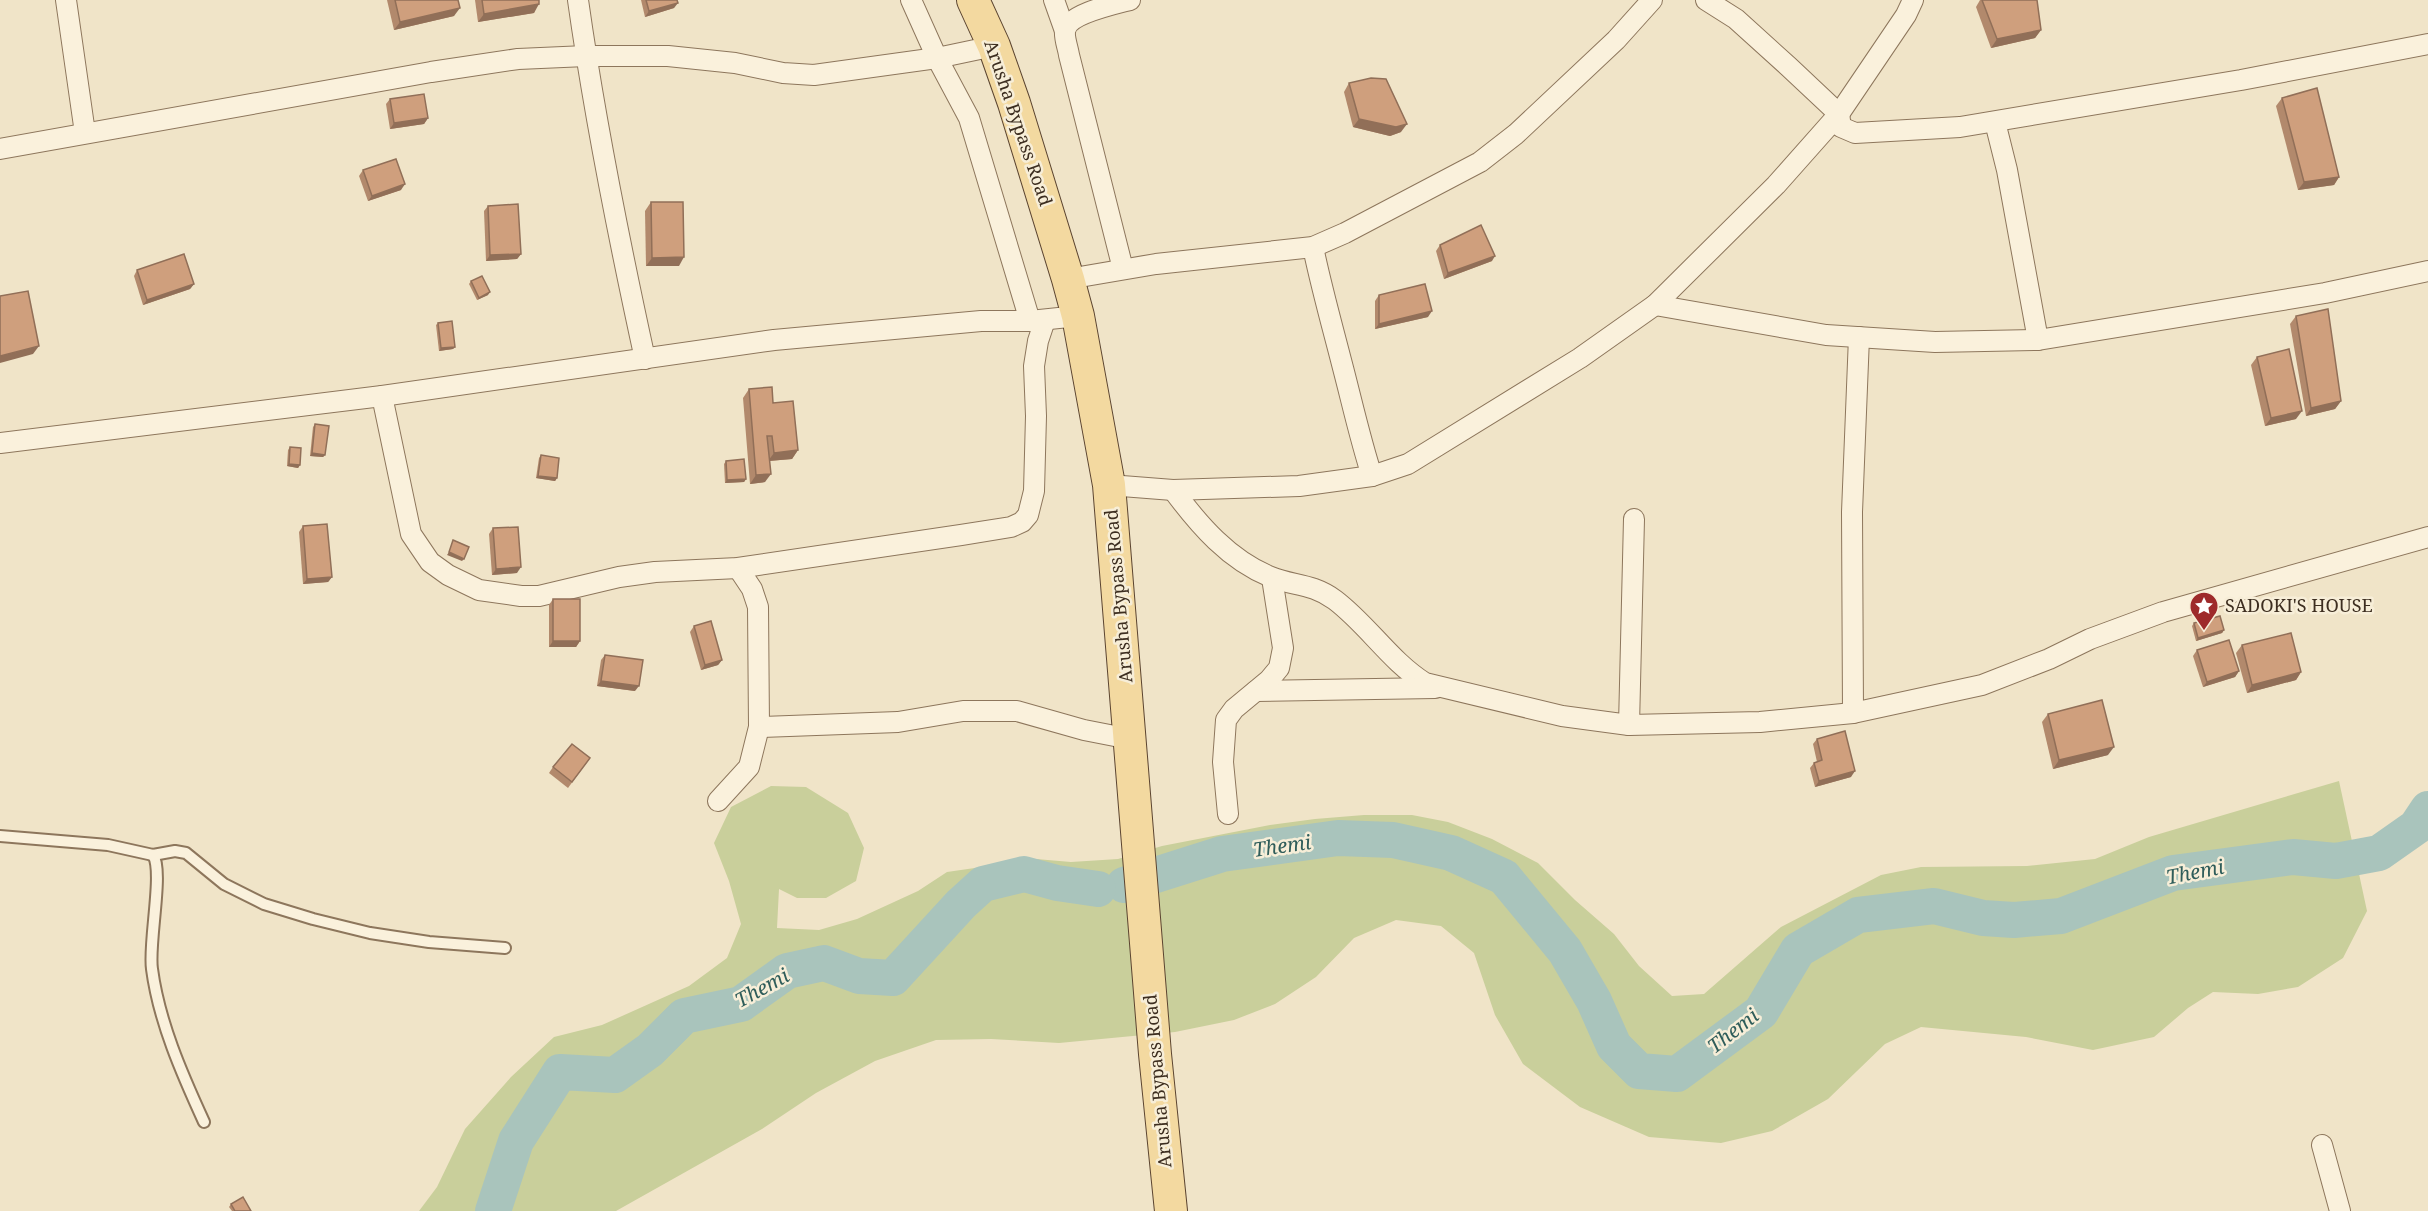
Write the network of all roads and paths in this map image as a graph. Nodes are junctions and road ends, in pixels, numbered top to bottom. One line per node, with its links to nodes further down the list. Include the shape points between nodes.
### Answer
1 (66, 0): 17 (street)
2 (578, 0): 13 (street)
3 (911, 0): 14 (street)
4 (973, 0): 12 (main road, Arusha Bypass Road)
5 (1054, 0): 10 (street)
6 (1130, 0): 10 (street, via 1082,15 1070,22)
7 (1652, 0): 19 (street, via 1616,40 1516,134 1480,162)
8 (1706, 0): 15 (street, via 1736,19)
9 (1913, 0): 15 (street)
10 (1065, 31): 20 (street)
11 (2428, 44): 16 (street)
12 (994, 46): 14 (street); 22 (main road, Arusha Bypass Road)
13 (586, 56): 14 (street, via 668,56 814,75); 17 (street, via 518,59 431,72); 28 (street)
14 (937, 58): 25 (street, via 969,118)
15 (1839, 114): 16 (street, via 1841,127 1855,132 1960,128); 23 (street, via 1776,185)
16 (1995, 122): 27 (street)
17 (85, 133): 18 (street)
18 (0, 149)
19 (1313, 247): 20 (street); 31 (street, via 1357,430)
20 (1123, 269): 22 (street)
21 (2428, 271): 27 (street, via 2325,293)
22 (1068, 279): 24 (main road, Arusha Bypass Road)
23 (1655, 305): 26 (street, via 1826,335); 31 (street, via 1487,417 1408,464)
24 (1078, 316): 25 (street); 32 (main road, Arusha Bypass Road)
25 (1038, 320): 28 (street, via 970,322 774,340); 36 (street, via 1034,491 1028,515 1022,522 1011,527)
26 (1859, 337): 27 (street, via 1935,342); 40 (street, via 1852,512)
27 (2038, 340)
28 (645, 359): 29 (street)
29 (382, 396): 30 (street); 36 (street, via 411,534 430,562 479,590 538,596 619,577)
30 (0, 443)
31 (1372, 476): 33 (street, via 1299,486)
32 (1109, 485): 33 (street); 43 (main road, Arusha Bypass Road)
33 (1173, 490): 37 (street, via 1198,523 1231,554)
34 (1634, 519): 41 (street)
35 (2428, 537): 40 (street, via 2163,612 1982,685)
36 (738, 568): 42 (street, via 758,607)
37 (1272, 578): 38 (street, via 1306,585 1334,599 1409,672 1425,683); 39 (street, via 1283,648 1279,668)
38 (1447, 688): 39 (street); 41 (street, via 1562,716)
39 (1256, 691): 45 (street, via 1226,720 1222,762)
40 (1853, 713): 41 (street, via 1760,722)
41 (1629, 725)
42 (759, 727): 43 (street, via 898,722 963,711 1017,711); 44 (street, via 749,767)
43 (1130, 739): 51 (main road, Arusha Bypass Road)
44 (718, 801)
45 (1228, 814)
46 (0, 836): 47 (lane, via 108,845)
47 (153, 855): 48 (lane, via 186,853 224,884 264,904 313,919 429,942); 49 (lane, via 157,866 152,969 165,1024)
48 (505, 948)
49 (204, 1122)
50 (2322, 1145): 52 (street)
51 (1171, 1211)
52 (2340, 1211)

